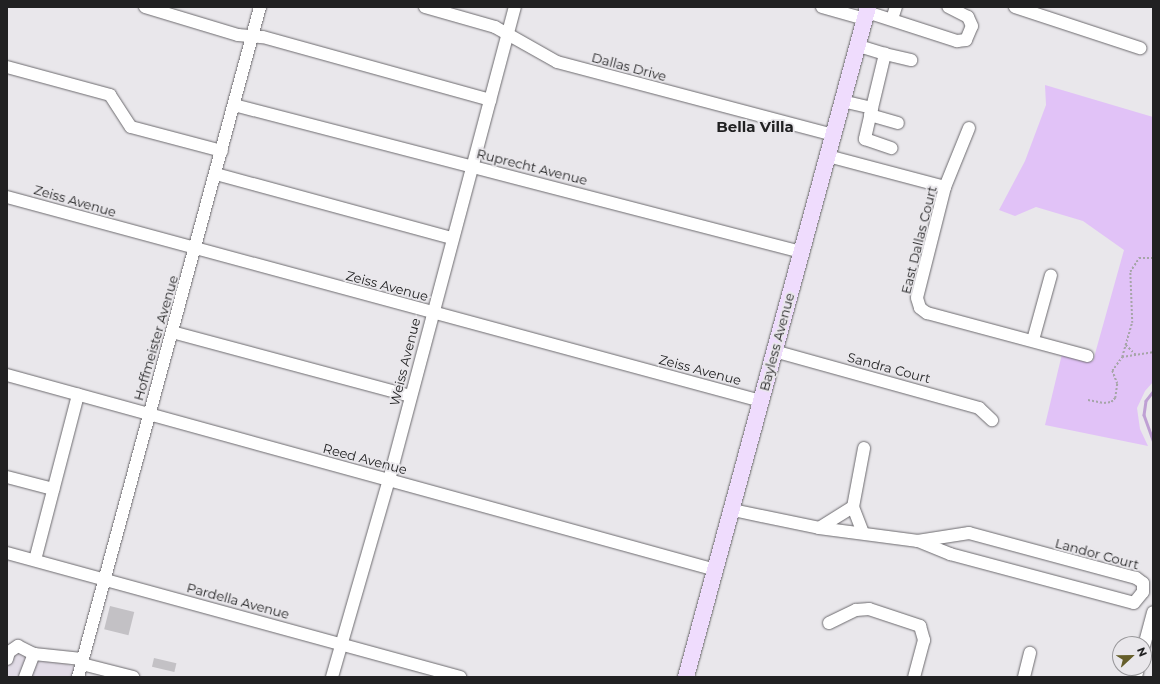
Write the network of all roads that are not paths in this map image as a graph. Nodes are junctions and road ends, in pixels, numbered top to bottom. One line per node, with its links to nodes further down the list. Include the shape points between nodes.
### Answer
1 (145, 7): 12 (street)
2 (260, 7): 12 (street, Hoffmeister Avenue)
3 (425, 7): 11 (street, Dallas Drive)
4 (515, 7): 11 (street, Weiss Avenue)
5 (822, 7): 9 (street)
6 (896, 7): 10 (street)
7 (949, 7): 10 (street, via 968,17 972,26 966,40 957,41)
8 (1015, 7): 14 (street)
9 (867, 12): 10 (street); 13 (main road, Bayless Avenue)
10 (892, 19)
11 (508, 33): 18 (street, Weiss Avenue); 24 (street, Dallas Drive, via 557,62)
12 (252, 37): 18 (street, via 270,39); 20 (street, Hoffmeister Avenue)
13 (858, 46): 15 (street); 19 (main road, Bayless Avenue)
14 (1140, 48)
15 (885, 54): 16 (street); 21 (street)
16 (912, 60)
17 (7, 67): 26 (street, via 110,95 131,127)
18 (490, 100): 28 (street, Weiss Avenue)
19 (842, 101): 21 (street); 24 (main road, Bayless Avenue)
20 (234, 105): 26 (street, Hoffmeister Avenue); 28 (street, Ruprecht Avenue, via 462,166)
21 (871, 112): 22 (street); 25 (street, via 864,139)
22 (898, 123)
23 (969, 128): 30 (street, East Dallas Court)
24 (833, 135): 27 (main road, Bayless Avenue)
25 (891, 148)
26 (222, 152): 29 (street, Hoffmeister Avenue)
27 (828, 156): 30 (street); 34 (main road, Bayless Avenue)
28 (472, 165): 32 (street, Weiss Avenue); 34 (street, Ruprecht Avenue)
29 (216, 174): 32 (street); 33 (street, Hoffmeister Avenue)
30 (945, 187): 38 (street, East Dallas Court, via 917,298 920,308 928,313)
31 (7, 196): 33 (street, Zeiss Avenue)
32 (452, 238): 36 (street, Weiss Avenue)
33 (195, 250): 36 (street, Zeiss Avenue); 37 (street, Hoffmeister Avenue)
34 (801, 252): 39 (main road, Bayless Avenue)
35 (1051, 275): 38 (street)
36 (432, 312): 43 (street, Weiss Avenue); 44 (street, Zeiss Avenue)
37 (172, 332): 43 (street); 45 (street, Hoffmeister Avenue)
38 (1033, 340): 40 (street, East Dallas Court)
39 (774, 351): 44 (main road, Bayless Avenue); 46 (street, Sandra Court, via 979,408)
40 (1087, 356)
41 (7, 375): 42 (street, Reed Avenue)
42 (78, 395): 45 (street, Reed Avenue); 50 (street)
43 (411, 396): 49 (street, Weiss Avenue)
44 (761, 401): 52 (main road, Bayless Avenue)
45 (149, 413): 49 (street, Reed Avenue); 59 (street, Hoffmeister Avenue)
46 (992, 420)
47 (864, 448): 51 (street)
48 (7, 477): 50 (street)
49 (389, 480): 58 (street, Reed Avenue); 63 (street, Weiss Avenue)
50 (53, 489): 57 (street)
51 (854, 507): 53 (street); 54 (street)
52 (733, 510): 53 (street, Landor Court); 58 (main road, Bayless Avenue)
53 (819, 528): 54 (street, Landor Court)
54 (863, 533): 55 (street, Landor Court)
55 (918, 541): 55 (street, Landor Court, via 950,554 1134,603 1143,592 1143,583 1136,578 969,534)
56 (7, 553): 57 (street, Pardella Avenue)
57 (35, 560): 59 (street, Pardella Avenue)
58 (716, 570): 73 (main road, Bayless Avenue)
59 (104, 578): 63 (street, Pardella Avenue); 67 (street, Hoffmeister Avenue)
60 (1153, 612): 62 (street)
61 (829, 623): 74 (street, via 856,610 869,609 915,624 923,630 924,640)
62 (1147, 636)
63 (341, 644): 71 (street, Weiss Avenue); 72 (street, Pardella Avenue)
64 (1030, 653): 75 (street)
65 (34, 654): 66 (street, via 18,646 9,652); 67 (street); 68 (street)
66 (7, 659)
67 (82, 662): 69 (street, Hoffmeister Avenue); 70 (street)
68 (25, 677)
69 (78, 677)
70 (133, 677)
71 (332, 677)
72 (460, 677)
73 (686, 677)
74 (914, 677)
75 (1024, 677)

